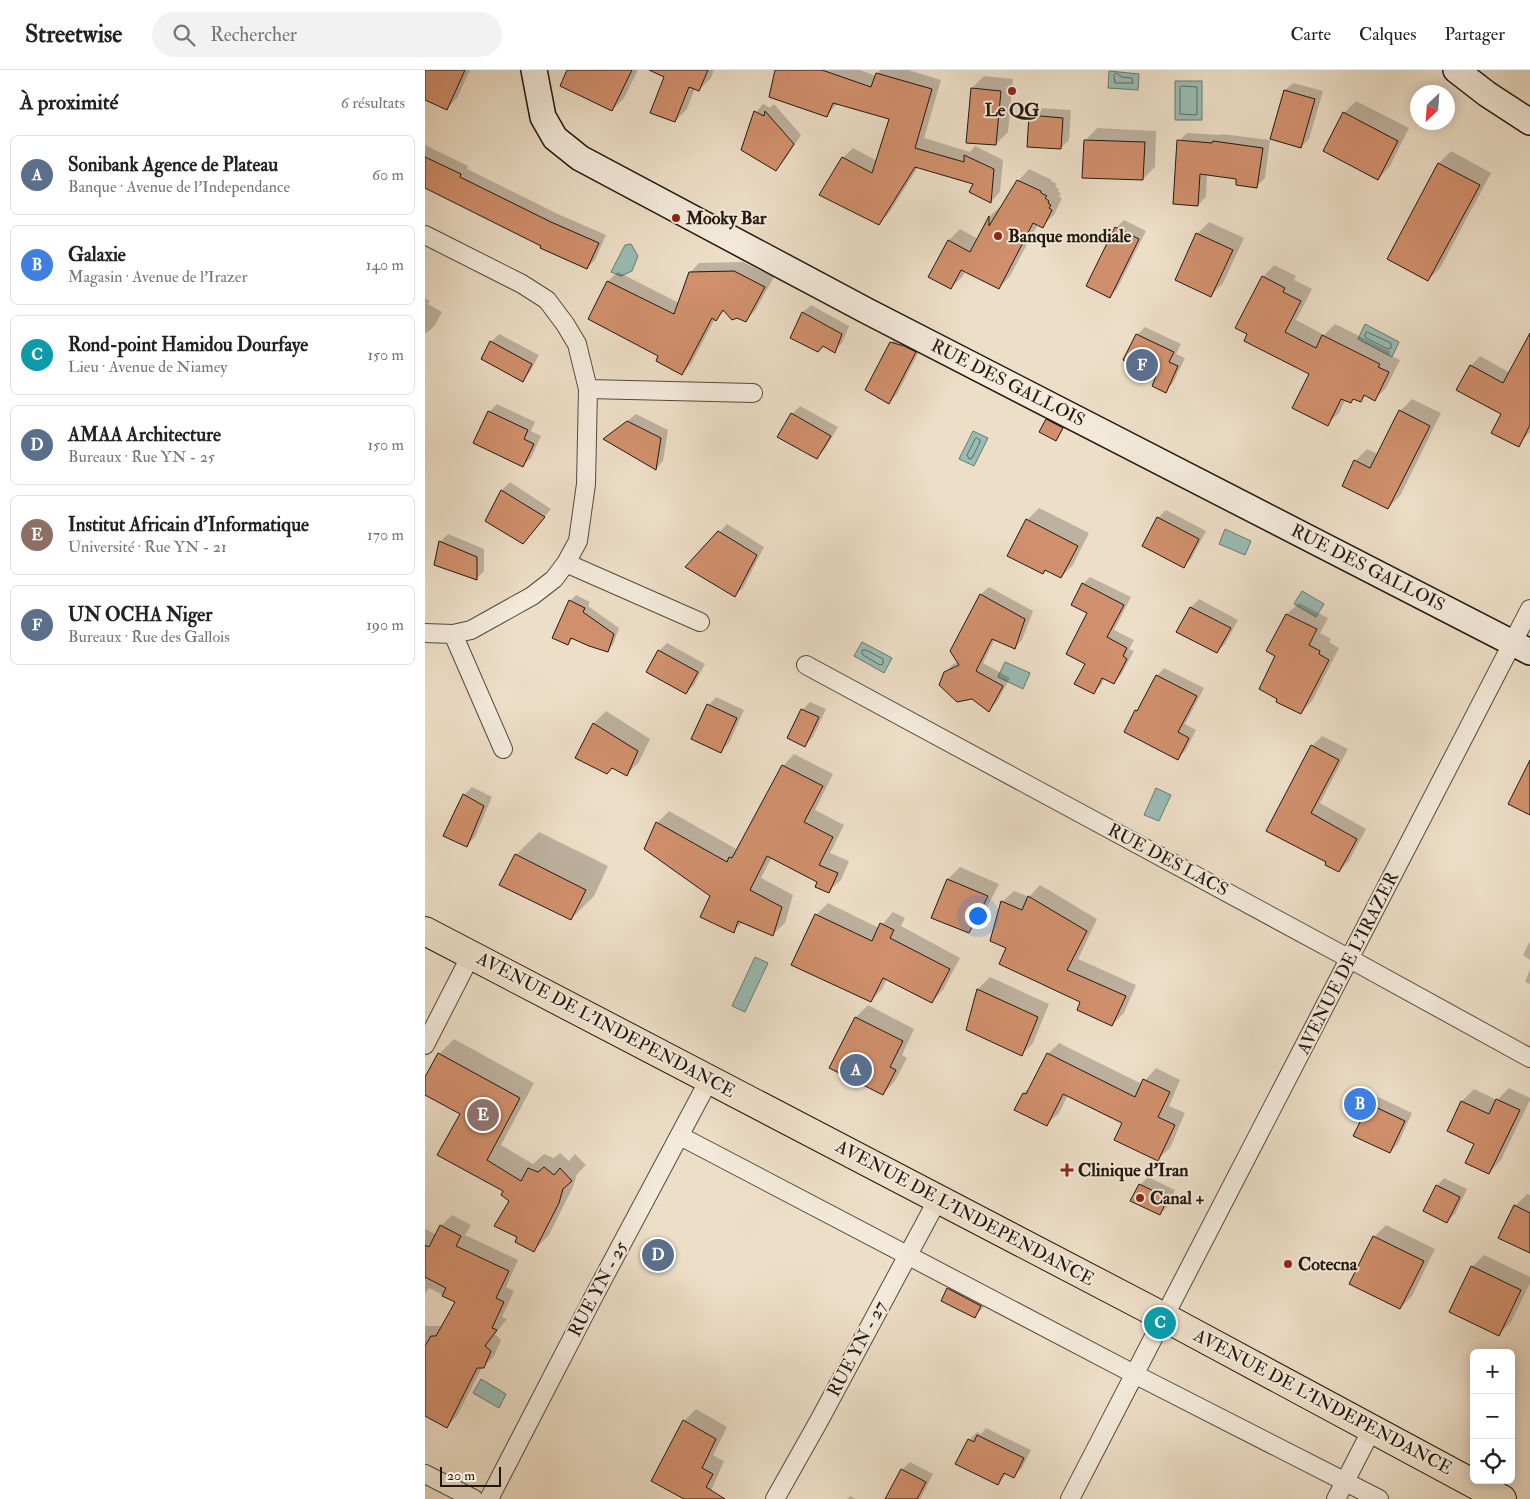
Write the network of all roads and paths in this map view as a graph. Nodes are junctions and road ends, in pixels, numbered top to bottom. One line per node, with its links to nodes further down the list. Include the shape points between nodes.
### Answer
1 (534, 70): 12 (street, RUE DES GALLOIS, via 543,118 555,138 580,158 867,311)
2 (1456, 70): 3 (street)
3 (1530, 122)
4 (425, 235): 5 (street, via 547,300 577,344)
5 (588, 389): 6 (street); 7 (street, via 586,484 578,541)
6 (753, 392)
7 (567, 563): 9 (street); 11 (street, via 533,596 471,630)
8 (1530, 609): 12 (street, AVENUE DE L'IRAZER)
9 (700, 622)
10 (425, 633): 11 (street)
11 (453, 634): 14 (street)
12 (1521, 647): 17 (street, AVENUE DE L'IRAZER)
13 (806, 665): 17 (street, RUE DES LACS)
14 (503, 749)
15 (425, 931): 16 (highway, AVENUE DE L'INDEPENDANCE)
16 (471, 955): 18 (street); 20 (highway, AVENUE DE L'INDEPENDANCE)
17 (1350, 958): 19 (street, RUE DES LACS); 24 (street, AVENUE DE L'IRAZER)
18 (425, 1045)
19 (1530, 1058)
20 (709, 1080): 21 (street, RUE YN - 25); 22 (highway, AVENUE DE L'INDEPENDANCE)
21 (680, 1136): 23 (street); 30 (street, RUE YN - 25)
22 (938, 1198): 23 (street, RUE YN - 27); 24 (highway, AVENUE DE L'INDEPENDANCE)
23 (907, 1255): 25 (street); 31 (street, RUE YN - 27)
24 (1164, 1316): 25 (street, AVENUE DE L'IRAZER); 26 (highway, AVENUE DE L'INDEPENDANCE)
25 (1135, 1374): 28 (street); 32 (street, AVENUE DE L'IRAZER)
26 (1372, 1429): 28 (street); 35 (highway, AVENUE DE L'INDEPENDANCE)
27 (425, 1474): 29 (street)
28 (1345, 1482): 33 (street); 34 (street)
29 (462, 1496)
30 (489, 1499)
31 (775, 1499)
32 (1070, 1499)
33 (1336, 1499)
34 (1379, 1499)
35 (1502, 1499)

